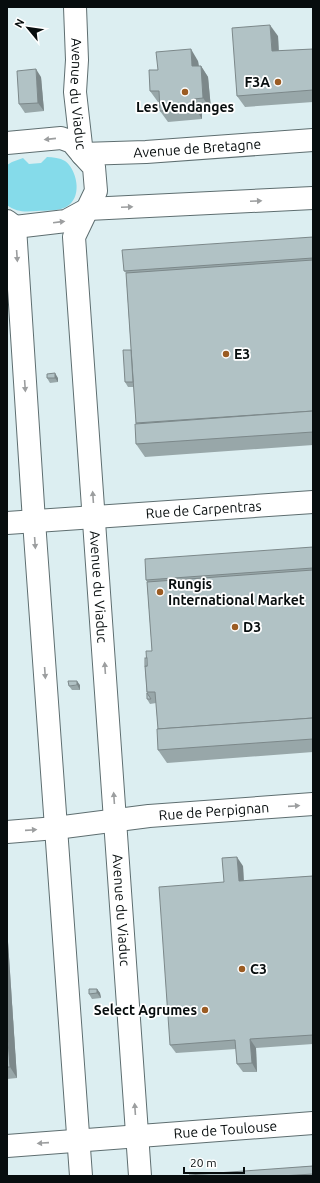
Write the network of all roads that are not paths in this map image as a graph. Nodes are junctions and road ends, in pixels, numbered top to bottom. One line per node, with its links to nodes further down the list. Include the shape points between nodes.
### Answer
1 (75, 7): 4 (lane, Avenue du Viaduc, via 75,92)
2 (313, 140): 4 (lane, Avenue de Bretagne)
3 (7, 143): 4 (lane, one-way to 3, via 72,142 61,138)
4 (82, 154): 6 (lane, Avenue du Viaduc, via 94,168 96,191)
5 (313, 198): 6 (lane, one-way to 5)
6 (88, 209): 7 (lane, one-way to 6, via 66,221); 9 (lane, Avenue du Viaduc, one-way to 6, via 74,237)
7 (10, 224): 10 (lane, one-way to 10)
8 (313, 502): 9 (lane, Rue de Carpentras)
9 (94, 518): 10 (lane, Rue de Carpentras); 13 (lane, Avenue du Viaduc, one-way to 9)
10 (34, 521): 11 (lane, Rue de Carpentras); 14 (lane, one-way to 14)
11 (7, 523)
12 (313, 804): 13 (lane, Rue de Perpignan, one-way to 12)
13 (115, 820): 14 (lane, Rue de Perpignan); 17 (lane, Avenue du Viaduc, one-way to 13)
14 (56, 828): 15 (lane, Rue de Perpignan, one-way to 14); 18 (lane)
15 (7, 832)
16 (313, 1123): 17 (lane, Rue de Toulouse)
17 (137, 1136): 18 (lane, Rue de Toulouse); 21 (lane, Avenue du Viaduc)
18 (78, 1141): 19 (lane, Rue de Toulouse, one-way to 19); 20 (lane)
19 (7, 1146)
20 (81, 1176)
21 (140, 1176)

